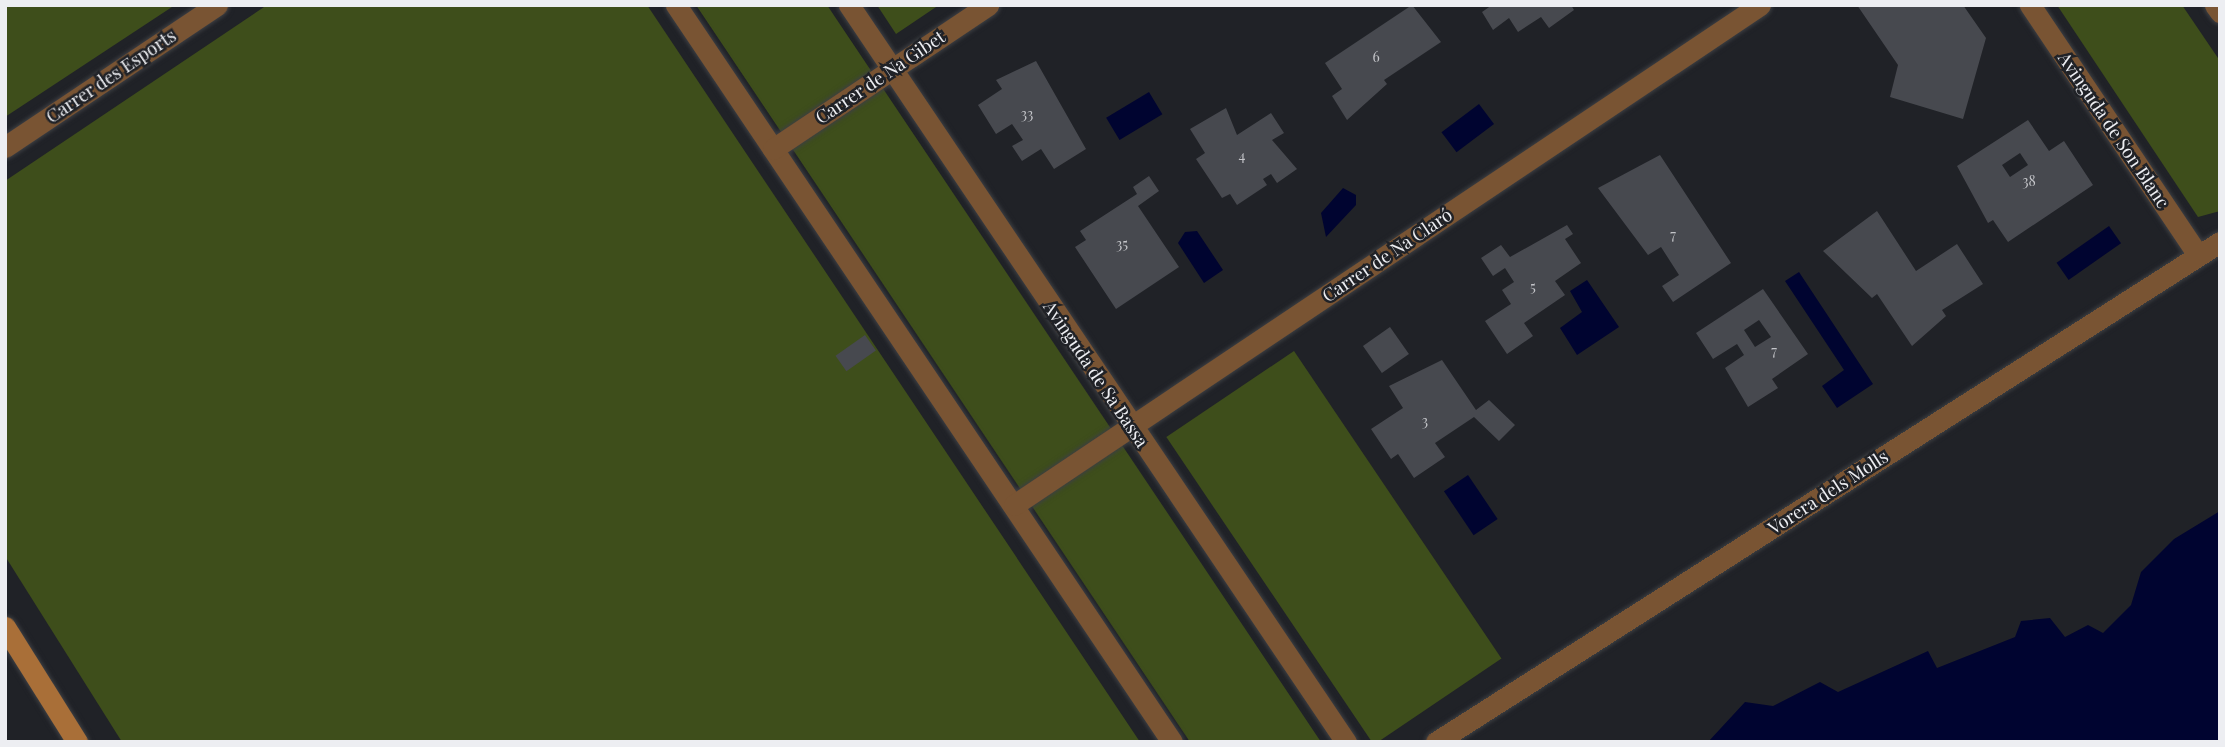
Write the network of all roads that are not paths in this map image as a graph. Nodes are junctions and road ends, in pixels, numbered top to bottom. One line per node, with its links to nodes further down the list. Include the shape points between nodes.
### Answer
1 (216, 5): 10 (street, Carrer des Esports)
2 (676, 5): 11 (street)
3 (849, 5): 9 (street, Avinguda de Sa Bassa)
4 (988, 5): 9 (street, Carrer de Na Gibet)
5 (1760, 5): 14 (street, Carrer de Na Claró)
6 (2030, 5): 13 (street, Avinguda de Son Blanc)
7 (2215, 5): 8 (street)
8 (2220, 12)
9 (892, 70): 11 (street, Carrer de Na Gibet); 14 (street, Avinguda de Sa Bassa)
10 (5, 147)
11 (773, 149): 15 (street)
12 (2220, 242): 13 (street, Vorera dels Molls)
13 (2198, 255): 20 (street, Vorera dels Molls)
14 (1131, 427): 15 (street, Carrer de Na Claró); 19 (street, Avinguda de Sa Bassa)
15 (1014, 505): 18 (street)
16 (5, 627): 17 (street)
17 (77, 742)
18 (1172, 742)
19 (1346, 742)
20 (1436, 742)

